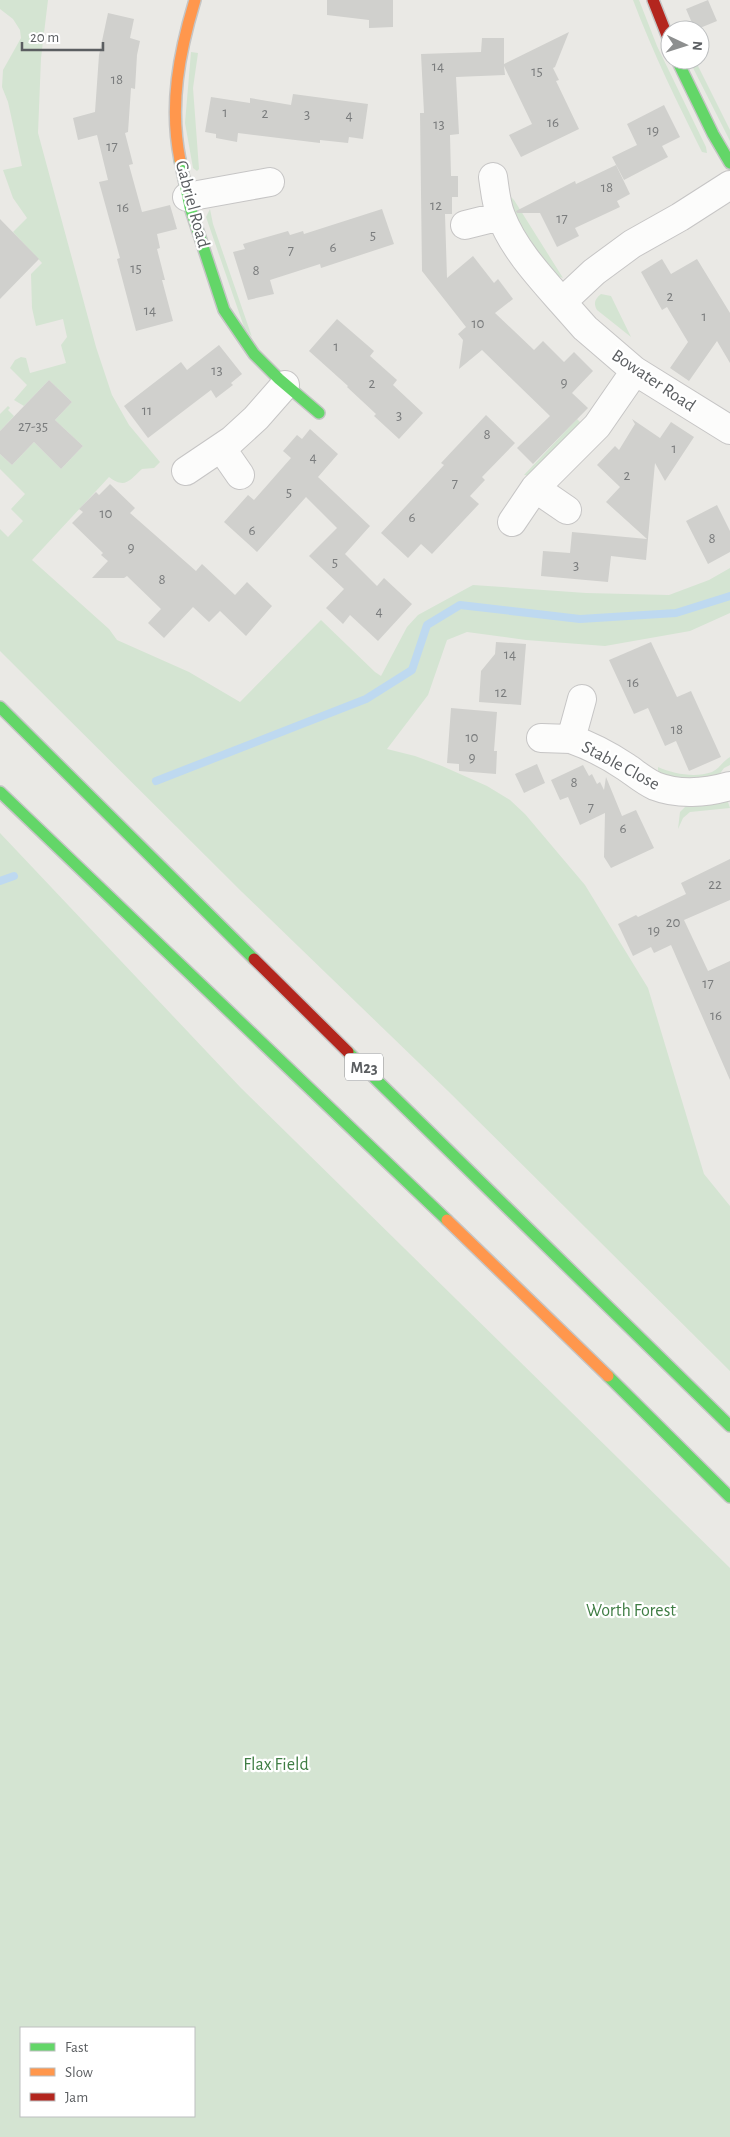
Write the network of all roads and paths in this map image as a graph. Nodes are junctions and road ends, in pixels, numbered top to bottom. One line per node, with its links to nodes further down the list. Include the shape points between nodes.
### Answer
1 (195, 0): 9 (main road, Gabriel Road, via 180,58 175,100 176,129)
2 (653, 0): 3 (main road)
3 (661, 20)
4 (682, 70): 5 (main road)
5 (730, 163)
6 (493, 177): 10 (street, Bowater Road)
7 (270, 182): 9 (street)
8 (730, 185): 12 (street, via 632,244 594,272)
9 (188, 197): 14 (main road, Gabriel Road, via 228,318 242,340)
10 (501, 216): 11 (street); 12 (street, Bowater Road, via 519,248)
11 (465, 225)
12 (562, 302): 13 (street, Bowater Road, via 585,328)
13 (636, 371): 16 (street, Bowater Road); 20 (street, via 597,426)
14 (285, 385): 15 (main road, Gabriel Road); 17 (street)
15 (318, 413)
16 (730, 430)
17 (222, 449): 18 (street); 19 (street)
18 (186, 471)
19 (240, 474)
20 (534, 488): 21 (street); 22 (street)
21 (567, 510)
22 (512, 522)
23 (582, 699): 26 (street, Stable Close)
24 (0, 707): 29 (main road, M23)
25 (541, 738): 26 (street, Stable Close)
26 (571, 739): 27 (street, Stable Close, via 595,748 653,785 665,789 705,791)
27 (730, 786)
28 (0, 792): 30 (main road, via 549,1318)
29 (730, 1426)
30 (730, 1497)

